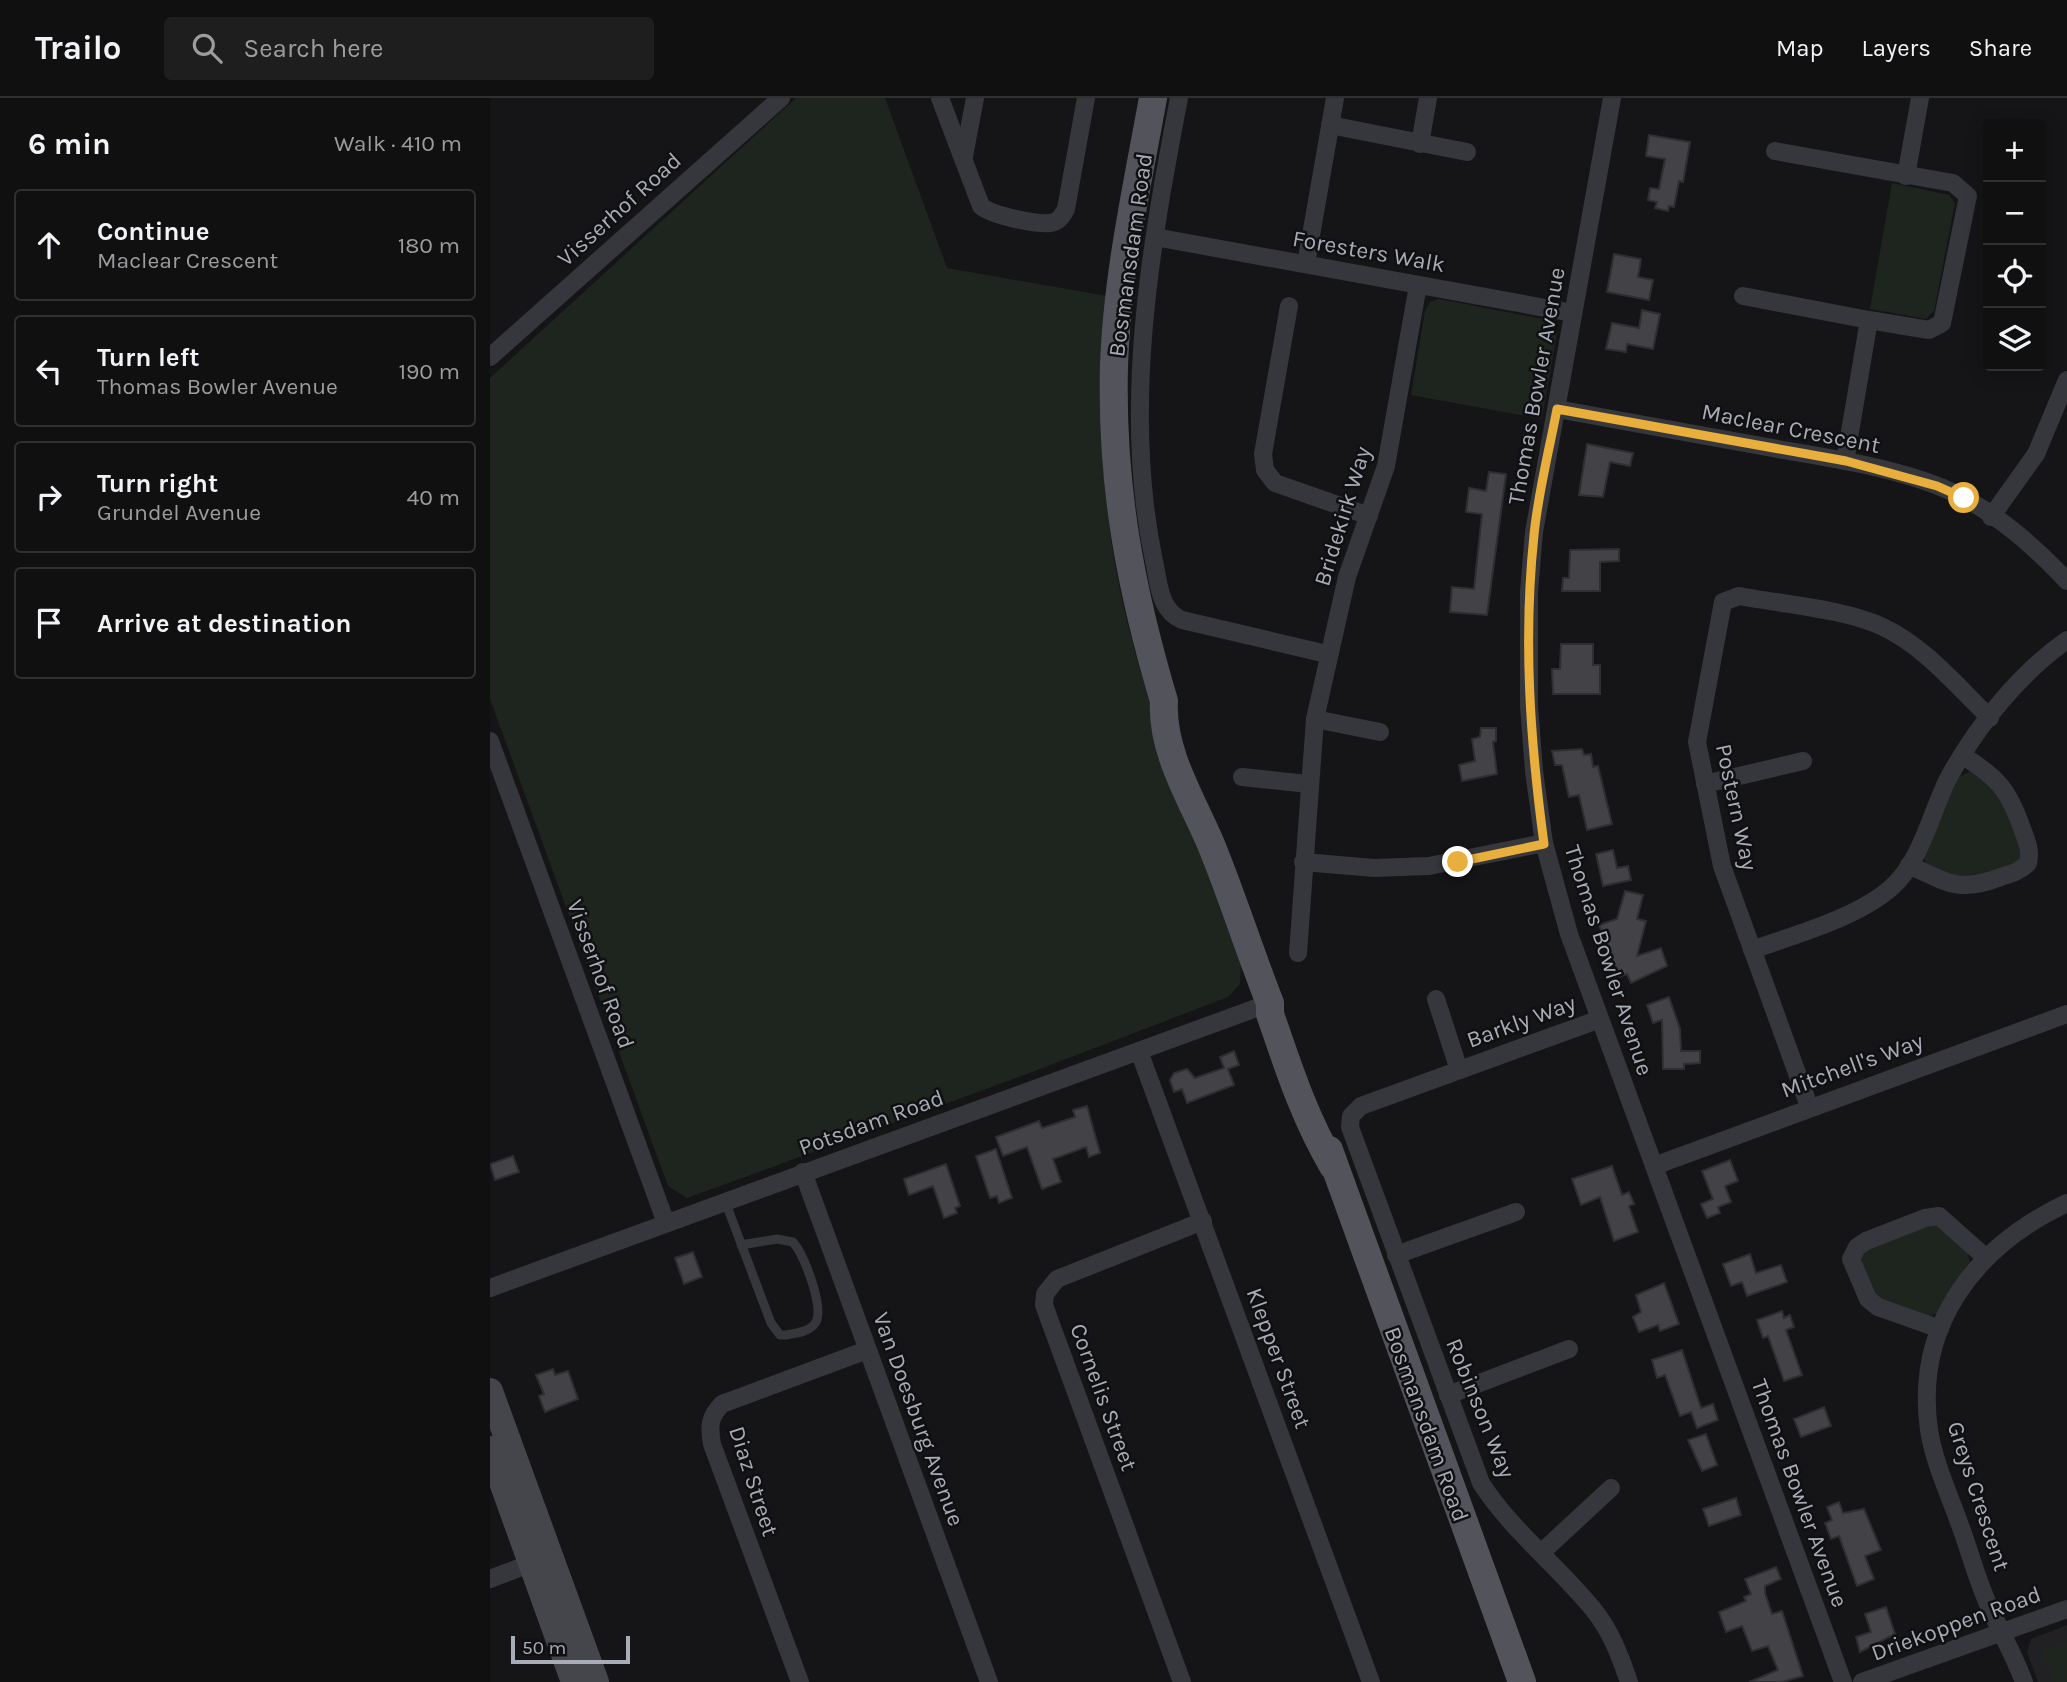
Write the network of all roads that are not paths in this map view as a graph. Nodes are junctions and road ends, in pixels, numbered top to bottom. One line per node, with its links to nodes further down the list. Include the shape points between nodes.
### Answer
1 (781, 98): 24 (street, Visserhof Road)
2 (940, 98): 15 (street)
3 (975, 98): 15 (street)
4 (1086, 98): 15 (street, via 1066,209 1059,220 1049,223 986,211 977,201)
5 (1153, 98): 48 (main road, Bosmansdam Road, via 1118,314 1114,433 1130,575 1164,701 1163,721 1184,786)
6 (1179, 98): 17 (street)
7 (1335, 98): 11 (street)
8 (1428, 98): 12 (street)
9 (1612, 98): 22 (street, Thomas Bowler Avenue)
10 (1920, 98): 16 (street)
11 (1330, 125): 12 (street); 18 (street)
12 (1420, 144): 14 (street)
13 (1775, 151): 16 (street)
14 (1467, 152)
15 (964, 158)
16 (1906, 176): 23 (street, via 1953,183 1968,196 1946,316 1929,330)
17 (1155, 237): 18 (street, Foresters Walk); 32 (street, via 1139,433 1149,537 1166,606 1182,620)
18 (1306, 264): 19 (street, Foresters Walk)
19 (1418, 285): 22 (street, Foresters Walk); 28 (street, Bridekirk Way, via 1386,466)
20 (1743, 296): 23 (street)
21 (1289, 306): 28 (street, via 1263,454 1265,470 1275,482)
22 (1573, 313): 26 (street, Thomas Bowler Avenue)
23 (1869, 320): 27 (street)
24 (490, 357)
25 (2067, 380): 29 (street, via 2036,454)
26 (1557, 409): 27 (street, Maclear Crescent); 42 (street, Thomas Bowler Avenue, via 1534,532 1527,648 1531,739)
27 (1846, 461): 29 (street, Maclear Crescent, via 1947,490)
28 (1369, 516): 32 (street, Bridekirk Way)
29 (1991, 517): 30 (street, Maclear Crescent)
30 (2067, 580)
31 (2067, 640): 33 (street, via 2029,671)
32 (1327, 654): 34 (street, Bridekirk Way)
33 (1990, 718): 37 (street); 40 (street, Postern Way, via 1914,646 1884,627 1730,597 1719,609 1699,726 1697,742)
34 (1315, 719): 35 (street); 41 (street, Bridekirk Way)
35 (1380, 732)
36 (490, 741): 61 (street, Visserhof Road)
37 (1963, 756): 44 (street); 44 (street, via 1996,779 2012,800 2030,850 2028,863 1968,887 1957,887)
38 (1803, 761): 40 (street)
39 (1242, 777): 41 (street)
40 (1705, 784): 45 (street, Postern Way, via 1722,866)
41 (1309, 785): 43 (street, Bridekirk Way)
42 (1544, 844): 43 (street, via 1429,866 1374,868); 50 (street, Thomas Bowler Avenue, via 1569,934)
43 (1303, 862): 46 (street, Bridekirk Way)
44 (1909, 865): 45 (street, via 1895,884 1869,903)
45 (1752, 950): 53 (street, Postern Way)
46 (1298, 953)
47 (1436, 999): 52 (street, Barkly Way)
48 (1270, 1003): 51 (street, Potsdam Road); 84 (main road, Bosmansdam Road, via 1283,1017 1309,1078 1333,1166)
49 (2066, 1017): 53 (street, Mitchell's Way)
50 (1600, 1019): 52 (street, Barkly Way); 55 (street, Thomas Bowler Avenue)
51 (1139, 1051): 56 (street, Potsdam Road); 60 (street, Klepper Street)
52 (1460, 1070): 54 (street, Barkly Way, via 1361,1106)
53 (1809, 1106): 55 (street, Mitchell's Way)
54 (1351, 1116): 63 (street, Robinson Way, via 1352,1132)
55 (1654, 1166): 86 (street, Thomas Bowler Avenue)
56 (803, 1172): 57 (street, Potsdam Road); 68 (street, Van Doesburg Avenue)
57 (725, 1201): 61 (street, Potsdam Road); 62 (lane)
58 (2067, 1203): 64 (street, Greys Crescent, via 2011,1235)
59 (1516, 1212): 63 (street)
60 (1203, 1222): 82 (street, Cornelis Street, via 1057,1279 1045,1294 1044,1305); 83 (street, Klepper Street)
61 (666, 1223): 65 (street, Potsdam Road)
62 (741, 1245): 62 (lane, via 775,1330 786,1335 810,1329 818,1305 793,1242 777,1239)
63 (1396, 1255): 70 (street, Robinson Way)
64 (1985, 1257): 66 (street, Greys Crescent, via 1959,1291); 66 (street, via 1945,1219 1932,1216 1857,1247 1851,1259 1868,1299 1878,1307)
65 (490, 1288)
66 (1940, 1329): 77 (street, Greys Crescent, via 1927,1389 1931,1440 1992,1615)
67 (1569, 1349): 70 (street)
68 (867, 1350): 80 (street, Diaz Street, via 722,1404 712,1414 709,1428); 81 (street, Van Doesburg Avenue)
69 (490, 1391): 74 (street)
70 (1448, 1395): 73 (street, Robinson Way, via 1481,1483)
71 (490, 1449): 74 (street)
72 (1611, 1488): 73 (street)
73 (1542, 1552): 85 (street, Robinson Way, via 1594,1610 1616,1647)
74 (540, 1560): 75 (street); 78 (street); 79 (street)
75 (490, 1579)
76 (2067, 1609): 77 (street, Driekoppen Road)
77 (2003, 1632): 87 (street, Driekoppen Road); 88 (street, Greys Crescent)
78 (574, 1682)
79 (596, 1682)
80 (800, 1682)
81 (989, 1682)
82 (1182, 1682)
83 (1371, 1682)
84 (1522, 1682)
85 (1629, 1682)
86 (1843, 1682)
87 (1862, 1682)
88 (2024, 1682)

